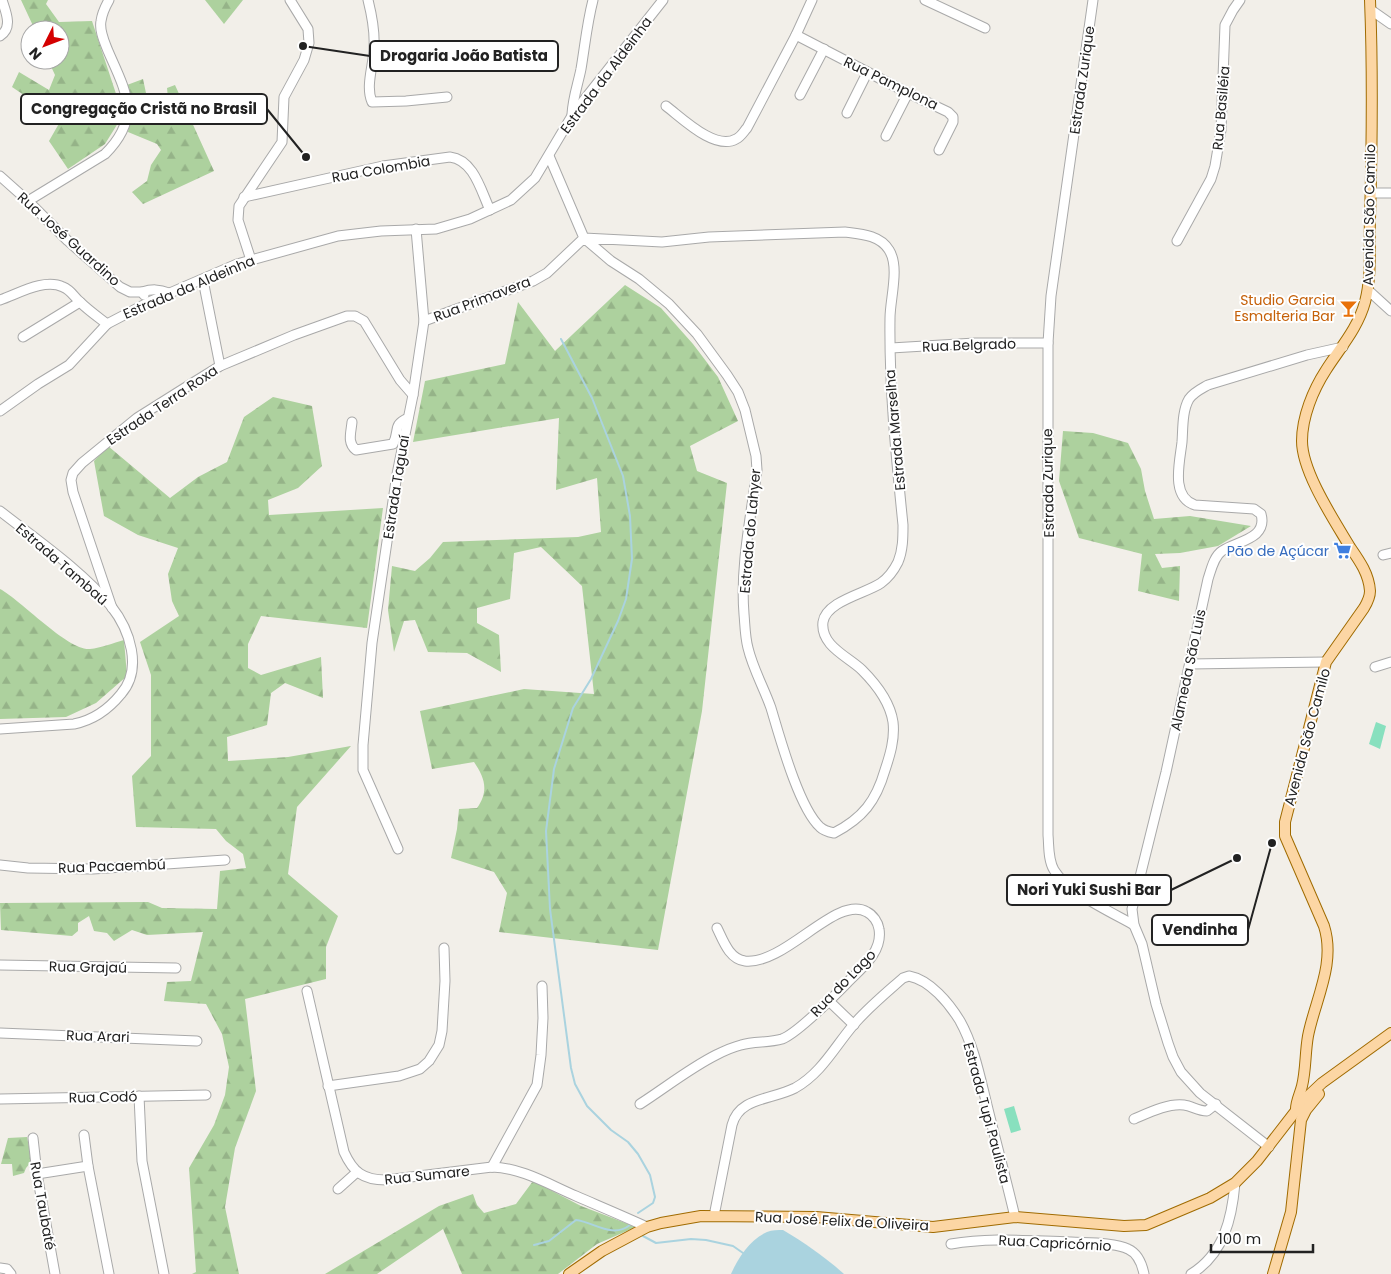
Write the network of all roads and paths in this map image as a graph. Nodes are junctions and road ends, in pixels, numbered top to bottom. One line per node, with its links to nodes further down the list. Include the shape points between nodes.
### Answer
1 (2, 0): 15 (street, via 8,26)
2 (109, 0): 31 (street, via 100,24 125,92 127,118 114,145 105,154)
3 (290, 0): 30 (street, via 308,29 308,51 284,97 282,142)
4 (368, 0): 20 (street, via 374,29 372,102)
5 (593, 0): 23 (street)
6 (664, 0): 23 (street, Estrada da Aldeinha)
7 (812, 0): 14 (street)
8 (924, 0): 13 (street)
9 (1094, 0): 48 (street, Estrada Zurique, via 1051,296)
10 (1240, 0): 35 (street, Rua Basiléia, via 1225,25 1221,130 1215,166)
11 (1371, 5): 12 (street); 28 (main road, Avenida São Camilo)
12 (1391, 24)
13 (985, 28)
14 (796, 35): 16 (street, Rua Pamplona); 21 (street, via 747,128 738,138 731,141 705,136)
15 (0, 36)
16 (824, 49): 17 (street, Rua Pamplona); 19 (street)
17 (867, 72): 18 (street, Rua Pamplona); 22 (street)
18 (908, 93): 24 (street); 25 (street, Rua Pamplona, via 951,114 953,122)
19 (800, 95)
20 (447, 97)
21 (666, 106)
22 (847, 113)
23 (571, 117): 26 (street, Estrada da Aldeinha)
24 (886, 136)
25 (939, 150)
26 (549, 156): 32 (street, Estrada da Aldeinha, via 535,178 511,200); 34 (street, Estrada do Lahyer)
27 (0, 176): 31 (street, Rua José Guardino)
28 (1371, 193): 29 (street); 38 (main road, Avenida São Camilo)
29 (1391, 193)
30 (244, 197): 32 (street, Rua Colombia, via 383,166 450,157 468,165); 36 (street, via 239,206 238,220)
31 (28, 201): 39 (street, Rua José Guardino, via 68,242 120,287 130,292)
32 (490, 210): 33 (street, Estrada da Aldeinha, via 436,228)
33 (416, 229): 36 (street, Estrada da Aldeinha, via 338,236); 45 (street, Estrada Taguaí)
34 (584, 238): 45 (street, Rua Primavera, via 547,273 533,281); 50 (street, Estrada Marselha, via 662,242 845,232 866,235 882,242 892,256); 63 (street, Estrada do Lahyer, via 669,304 697,334 738,392 757,470 744,582 747,646 800,793 820,827)
35 (1177, 241)
36 (251, 260): 37 (street, Estrada da Aldeinha)
37 (203, 280): 40 (street, Estrada da Aldeinha); 51 (street)
38 (1368, 290): 44 (street); 49 (main road, Avenida São Camilo, via 1357,324)
39 (142, 292): 40 (street, Rua José Guardino, via 150,289); 43 (street)
40 (169, 293): 43 (street, Estrada da Aldeinha)
41 (0, 300): 42 (street, via 54,284 70,291)
42 (80, 302): 46 (street); 47 (street)
43 (149, 302): 46 (street, Estrada da Aldeinha)
44 (1391, 311)
45 (424, 321): 52 (street, Estrada Taguaí)
46 (107, 324): 53 (street, Estrada da Aldeinha, via 69,365)
47 (23, 337)
48 (1048, 343): 50 (street, Rua Belgrado); 67 (street, Estrada Zurique, via 1050,860 1056,873 1080,894)
49 (1343, 346): 58 (main road, Avenida São Camilo, via 1312,398 1302,442 1311,474 1364,568 1370,591 1369,600); 60 (street, Alameda São Luis, via 1208,385 1188,401 1178,475 1186,500 1204,507 1248,508 1259,512 1262,518 1258,532 1223,550 1214,562)
50 (890, 348): 63 (street, Estrada Marselha, via 903,545 898,560 883,582 830,610 823,621 823,629 834,648 862,670 887,702 893,721 892,747 876,797 859,817)
51 (220, 366): 52 (street, Estrada Terra Roxa, via 332,321 355,316 364,320); 57 (street, Estrada Terra Roxa, via 137,418 97,449 73,474 72,492)
52 (412, 395): 54 (street, Estrada Taguaí)
53 (0, 410)
54 (408, 418): 55 (street, via 398,424 393,444 356,450 350,441); 64 (street, Estrada Taguaí, via 372,643 363,745 363,770)
55 (352, 422)
56 (0, 511): 57 (street, Estrada Tambaú, via 87,582)
57 (112, 608): 62 (street, Estrada Tambaú, via 129,640 133,672 128,686 113,704 97,717 74,724)
58 (1326, 662): 60 (street); 80 (main road, Avenida São Camilo, via 1284,831 1324,926 1328,950 1324,982 1308,1038)
59 (1391, 662): 61 (street)
60 (1190, 664): 67 (street, Alameda São Luis, via 1132,909)
61 (1375, 667)
62 (0, 729)
63 (834, 833)
64 (398, 848)
65 (225, 860): 66 (street, Rua Pacaembú, via 92,869)
66 (0, 865)
67 (1134, 925): 86 (street, Alameda São Luis, via 1173,1057 1186,1079)
68 (717, 928): 74 (street, Rua do Lago, via 735,957 744,961 757,960 787,948 835,914 855,908 866,911 879,927 877,948)
69 (444, 948): 79 (street, via 442,1030 439,1044 429,1061 420,1069 404,1075)
70 (0, 965): 71 (street, Rua Grajaú)
71 (176, 968)
72 (542, 986): 93 (street, via 543,1018 537,1085)
73 (307, 991): 79 (street)
74 (830, 1001): 75 (street); 85 (street, Rua do Lago, via 783,1038 742,1045 716,1055)
75 (854, 1025): 98 (street, Estrada Tupi Paulista, via 822,1067 806,1080 794,1088 742,1107 736,1114); 99 (street, Estrada Tupi Paulista, via 888,990 909,976 933,988 948,1004 960,1021 974,1055)
76 (0, 1032): 78 (street, Rua Arari)
77 (1391, 1032): 84 (main road, Rua José Felix de Oliveira)
78 (197, 1040)
79 (328, 1086): 94 (street, via 344,1152)
80 (1302, 1087): 84 (main road, Avenida São Camilo); 87 (main road, Avenida São Camilo, via 1297,1102)
81 (206, 1095): 82 (street, Rua Codó)
82 (139, 1096): 83 (street, Rua Codó); 106 (street, via 142,1161)
83 (0, 1098)
84 (1307, 1102): 87 (main road, Rua José Felix de Oliveira)
85 (640, 1104)
86 (1216, 1104): 88 (street, via 1206,1111 1177,1105); 91 (street, Alameda São Luis)
87 (1299, 1111): 91 (main road, Rua José Felix de Oliveira); 110 (main road, Avenida São Camilo, via 1291,1212)
88 (1134, 1120)
89 (84, 1135): 92 (street)
90 (33, 1138): 95 (street, Rua Taubaté)
91 (1269, 1147): 96 (main road, Rua José Felix de Oliveira)
92 (88, 1166): 95 (street); 105 (street)
93 (492, 1167): 94 (street, Rua Sumare, via 386,1180 373,1180); 100 (street, Rua Sumare, via 532,1176)
94 (357, 1172): 97 (street)
95 (37, 1174): 104 (street, Rua Taubaté)
96 (1235, 1183): 99 (main road, Rua José Felix de Oliveira, via 1210,1198 1146,1225); 109 (street, via 1231,1219 1219,1248)
97 (338, 1189)
98 (714, 1216): 99 (main road, Rua José Felix de Oliveira, via 816,1218 933,1227); 100 (main road, Rua José Felix de Oliveira)
99 (1015, 1217)
100 (646, 1227): 107 (main road, Rua José Felix de Oliveira)
101 (951, 1244): 108 (street, Rua Capricórnio, via 995,1239 1123,1247 1133,1252)
102 (0, 1268): 103 (street)
103 (11, 1274)
104 (55, 1274)
105 (109, 1274)
106 (164, 1274)
107 (569, 1274)
108 (1144, 1274)
109 (1191, 1274)
110 (1273, 1274)

